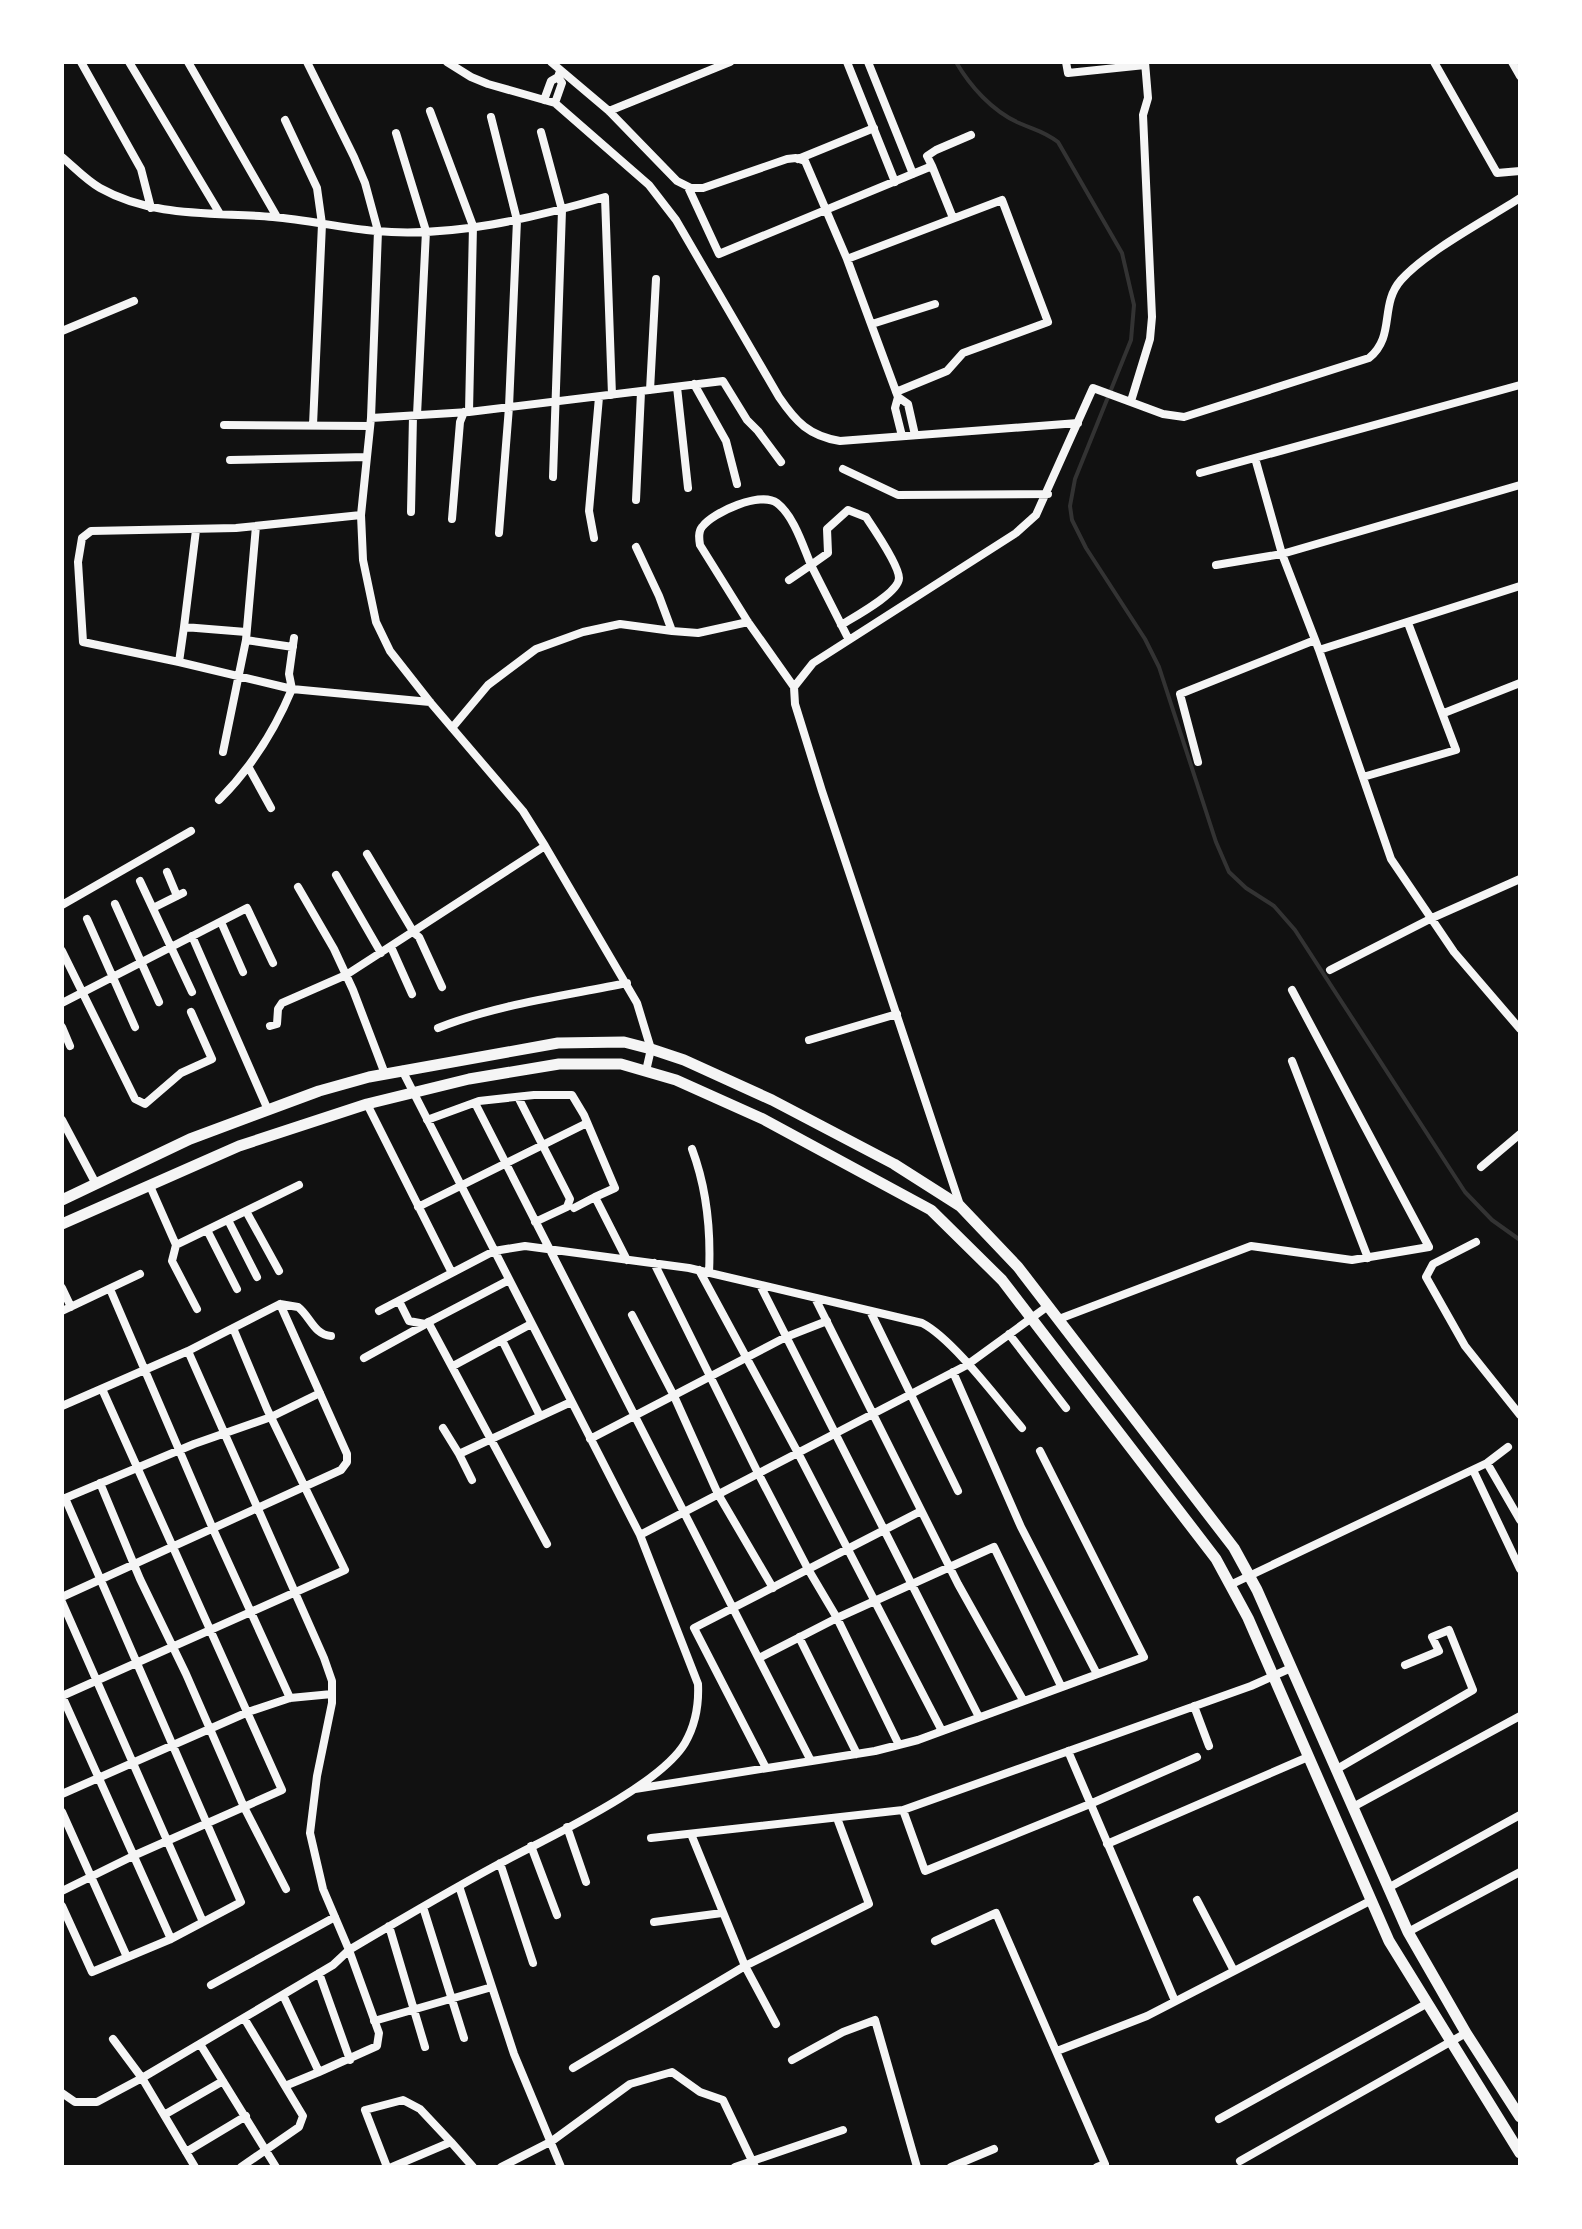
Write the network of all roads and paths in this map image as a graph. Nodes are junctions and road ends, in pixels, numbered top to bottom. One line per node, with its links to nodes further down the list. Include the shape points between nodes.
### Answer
1 (81, 62): 34 (street, via 141,169)
2 (129, 62): 37 (street)
3 (188, 62): 38 (street)
4 (307, 62): 43 (street, via 365,183)
5 (447, 62): 16 (street, via 471,77)
6 (551, 62): 14 (street)
7 (730, 62): 19 (street)
8 (847, 62): 22 (street)
9 (868, 62): 30 (street)
10 (1066, 62): 13 (street, via 1068,73)
11 (1434, 62): 29 (street, via 1497,173)
12 (1512, 62): 15 (street)
13 (1145, 64): 58 (street, via 1152,317)
14 (559, 74): 16 (street); 17 (street, via 562,83); 19 (street)
15 (1520, 76)
16 (544, 100): 17 (street)
17 (555, 103): 68 (street, via 666,205 795,421 810,433 840,441)
18 (430, 111): 42 (street)
19 (609, 111): 32 (street, via 663,169)
20 (491, 117): 40 (street)
21 (285, 120): 41 (street, via 317,188)
22 (874, 128): 27 (street); 31 (street)
23 (541, 132): 35 (street)
24 (396, 133): 44 (street)
25 (971, 135): 28 (street, via 927,156)
26 (62, 157): 34 (street, via 96,186)
27 (798, 159): 32 (street, via 703,188); 36 (street, via 810,170)
28 (932, 166): 30 (street); 39 (street)
29 (1520, 171)
30 (913, 174): 31 (street)
31 (895, 182): 36 (street)
32 (688, 187): 36 (street, via 719,254)
33 (1520, 198): 58 (street, via 1400,280 1389,298 1380,349 1369,358 1184,417)
34 (151, 208): 37 (street)
35 (562, 210): 40 (street); 55 (street, via 605,197); 59 (street)
36 (826, 210): 45 (street)
37 (220, 214): 38 (street)
38 (277, 217): 41 (street)
39 (953, 218): 45 (street); 56 (street, via 1002,200 1048,322 963,353 947,371)
40 (517, 220): 42 (street); 60 (street)
41 (322, 224): 43 (street); 66 (street)
42 (473, 226): 44 (street); 61 (street)
43 (378, 231): 44 (street); 63 (street)
44 (426, 231): 62 (street)
45 (847, 259): 49 (street)
46 (656, 279): 54 (street)
47 (134, 301): 50 (street)
48 (935, 304): 49 (street)
49 (872, 324): 56 (street)
50 (62, 331)
51 (694, 384): 53 (street); 72 (street, via 723,381); 76 (street, via 726,441)
52 (1520, 385): 70 (street)
53 (677, 387): 54 (street); 78 (street)
54 (645, 391): 55 (street); 80 (street)
55 (612, 395): 57 (street)
56 (897, 395): 67 (street, via 908,404); 68 (street)
57 (599, 397): 59 (street); 87 (street, via 589,511)
58 (1131, 401): 64 (street, via 1093,388)
59 (555, 402): 60 (street); 75 (street)
60 (509, 407): 61 (street); 86 (street)
61 (466, 412): 62 (street); 83 (street, via 460,422)
62 (415, 415): 63 (street); 81 (street)
63 (370, 422): 66 (street); 69 (street)
64 (1078, 423): 67 (street); 79 (street)
65 (224, 425): 66 (street)
66 (313, 425)
67 (915, 435): 68 (street)
68 (902, 436)
69 (367, 457): 71 (street); 82 (street)
70 (1255, 458): 74 (street); 89 (street)
71 (230, 460)
72 (781, 462)
73 (843, 469): 79 (street, via 898,495)
74 (1200, 473)
75 (553, 477)
76 (737, 484)
77 (1520, 485): 89 (street)
78 (688, 488)
79 (1048, 494): 100 (street, via 1036,515 1016,533)
80 (636, 500)
81 (411, 512)
82 (361, 515): 84 (street); 108 (street, via 363,560 376,622 390,651)
83 (452, 519)
84 (256, 526): 85 (street); 99 (street)
85 (196, 530): 97 (street); 103 (street, via 91,531 79,548 83,642)
86 (499, 533)
87 (594, 538)
88 (636, 547): 98 (street)
89 (1282, 554): 91 (street); 101 (street)
90 (811, 565): 92 (street); 94 (street, via 785,512 767,498 720,513 702,526 700,545); 96 (street); 96 (street, via 828,553 827,529 848,510 866,517 896,568 895,589)
91 (1216, 565)
92 (789, 580)
93 (1520, 586): 95 (street)
94 (748, 622): 98 (street, via 698,633); 106 (street)
95 (1408, 623): 102 (street); 109 (street)
96 (841, 625): 100 (street)
97 (184, 627): 99 (street); 103 (street)
98 (672, 631): 110 (street, via 620,624 536,649 488,685)
99 (246, 636): 104 (street); 107 (street, via 293,642)
100 (849, 640): 106 (street, via 813,663)
101 (1315, 640): 102 (street); 112 (street, via 1180,694)
102 (1319, 650): 114 (street)
103 (179, 662): 104 (street)
104 (239, 676): 107 (street); 111 (street)
105 (1520, 683): 109 (street)
106 (794, 687): 152 (street, via 795,704)
107 (292, 689): 108 (street); 113 (street)
108 (430, 702): 110 (street)
109 (1444, 713): 114 (street, via 1456,750)
110 (452, 728): 118 (street, via 523,811)
111 (223, 752)
112 (1198, 762)
113 (249, 768): 115 (street); 116 (street)
114 (1363, 777): 128 (street, via 1391,859)
115 (219, 800)
116 (271, 808)
117 (191, 831): 126 (street)
118 (545, 846): 131 (street); 143 (street)
119 (367, 854): 131 (street)
120 (167, 872): 127 (street, via 180,894)
121 (336, 875): 136 (street)
122 (1520, 879): 128 (street)
123 (140, 881): 127 (street)
124 (298, 887): 141 (street)
125 (115, 904): 137 (street)
126 (62, 905)
127 (153, 908): 133 (street)
128 (1432, 918): 139 (street); 157 (street)
129 (87, 919): 142 (street)
130 (221, 922): 132 (street); 138 (street, via 247,908); 140 (street)
131 (414, 933): 134 (street); 144 (street)
132 (192, 936): 133 (street); 169 (street)
133 (172, 947): 137 (street); 146 (street)
134 (391, 947): 136 (street); 148 (street)
135 (62, 951): 147 (street)
136 (381, 953): 141 (street)
137 (142, 962): 142 (street); 149 (street)
138 (273, 963)
139 (1330, 970)
140 (243, 972)
141 (346, 975): 153 (street, via 282,1003 277,1024); 164 (street)
142 (113, 976): 147 (street); 155 (street)
143 (627, 983): 156 (street, via 521,1004); 160 (street)
144 (442, 987)
145 (1292, 990): 196 (street, via 1429,1247)
146 (192, 992)
147 (81, 993): 150 (street); 151 (street, via 142,1104 181,1073 212,1059)
148 (412, 994)
149 (159, 1002)
150 (62, 1003)
151 (191, 1012)
152 (897, 1014): 158 (street); 184 (street)
153 (270, 1026)
154 (62, 1027): 159 (street)
155 (135, 1027)
156 (438, 1028)
157 (1520, 1029)
158 (809, 1040)
159 (70, 1046)
160 (651, 1049): 162 (main road, via 624,1042 558,1043); 163 (street); 184 (main road, via 772,1100 894,1164)
161 (1292, 1061): 196 (street)
162 (402, 1070): 164 (main road); 165 (street)
163 (646, 1071): 165 (main road, via 621,1064 559,1064); 219 (main road, via 763,1119 931,1210 1002,1280)
164 (385, 1074): 169 (main road)
165 (412, 1092): 168 (main road); 171 (street)
166 (518, 1097): 167 (street); 172 (street, via 572,1095); 174 (street)
167 (475, 1103): 171 (street); 176 (street)
168 (367, 1104): 181 (main road, via 239,1146); 185 (street)
169 (268, 1110): 178 (main road, via 190,1139)
170 (62, 1120): 178 (street)
171 (427, 1120): 179 (street)
172 (587, 1123): 174 (street); 182 (street, via 615,1188)
173 (1520, 1134): 177 (street)
174 (544, 1145): 176 (street); 189 (street, via 570,1199 567,1207)
175 (692, 1149): 202 (street, via 702,1175)
176 (505, 1163): 179 (street); 189 (street)
177 (1481, 1167)
178 (96, 1184): 183 (main road)
179 (460, 1184): 185 (street); 195 (street)
180 (299, 1185): 187 (street)
181 (150, 1186): 190 (main road); 193 (street)
182 (595, 1197): 186 (street); 197 (street)
183 (62, 1200)
184 (960, 1206): 213 (main road)
185 (418, 1207): 201 (street)
186 (574, 1208)
187 (246, 1211): 188 (street); 200 (street)
188 (228, 1220): 191 (street); 204 (street)
189 (535, 1222): 194 (street)
190 (62, 1224)
191 (207, 1230): 193 (street); 209 (street)
192 (1476, 1242): 246 (street, via 1433,1264 1426,1277 1465,1346)
193 (176, 1245): 215 (street, via 172,1261)
194 (548, 1249): 195 (street); 197 (street); 245 (street)
195 (494, 1251): 201 (street); 205 (street)
196 (1368, 1258): 220 (street, via 1251,1246)
197 (627, 1260): 198 (street)
198 (654, 1263): 199 (street); 236 (street)
199 (699, 1270): 202 (street); 231 (street)
200 (279, 1271)
201 (452, 1273): 211 (street)
202 (709, 1273): 206 (street)
203 (140, 1274): 208 (street)
204 (257, 1277)
205 (509, 1280): 222 (street); 223 (street)
206 (760, 1285): 210 (street); 227 (street)
207 (62, 1288): 214 (street)
208 (110, 1289): 214 (street); 234 (street)
209 (237, 1289)
210 (815, 1298): 217 (street); 221 (street)
211 (399, 1301): 216 (street); 222 (street, via 409,1321)
212 (280, 1304): 224 (street); 226 (street, via 298,1307 318,1331); 238 (street)
213 (1048, 1306): 219 (street); 220 (main road)
214 (66, 1309)
215 (197, 1309)
216 (379, 1311)
217 (870, 1311): 232 (street, via 929,1327); 239 (street)
218 (632, 1315): 240 (street)
219 (1031, 1319): 225 (street); 287 (main road, via 1188,1521)
220 (1059, 1319): 284 (main road, via 1205,1508)
221 (827, 1321): 227 (street); 244 (street)
222 (426, 1323): 230 (street); 233 (street)
223 (531, 1324): 228 (street); 241 (street)
224 (233, 1328): 229 (street); 248 (street)
225 (1009, 1334): 232 (street); 243 (street)
226 (331, 1336)
227 (786, 1337): 231 (street); 251 (street)
228 (502, 1340): 233 (street); 247 (street)
229 (188, 1351): 234 (street); 252 (street)
230 (364, 1358)
231 (746, 1358): 236 (street); 258 (street)
232 (967, 1365): 235 (street); 250 (street)
233 (453, 1366): 253 (street)
234 (145, 1370): 237 (street); 256 (street)
235 (953, 1372): 239 (street); 302 (street, via 1021,1527)
236 (711, 1376): 240 (street); 263 (street)
237 (102, 1389): 242 (street); 261 (street)
238 (320, 1393): 248 (street); 266 (street, via 347,1462)
239 (910, 1395): 244 (street); 267 (street)
240 (674, 1396): 245 (street); 268 (street)
241 (571, 1402): 247 (street); 254 (street)
242 (63, 1403)
243 (1066, 1408)
244 (873, 1413): 251 (street); 272 (street)
245 (635, 1415): 254 (street); 271 (street)
246 (1520, 1415)
247 (540, 1416): 253 (street)
248 (271, 1417): 252 (street); 266 (street)
249 (443, 1428): 259 (street)
250 (1022, 1428)
251 (834, 1434): 258 (street); 275 (street)
252 (225, 1435): 256 (street); 270 (street)
253 (491, 1439): 259 (street); 277 (street)
254 (590, 1439): 276 (street)
255 (1508, 1447): 260 (street)
256 (179, 1450): 261 (street); 274 (street)
257 (1040, 1451): 302 (street, via 1144,1657)
258 (798, 1453): 263 (street); 279 (street)
259 (459, 1454): 264 (street)
260 (1487, 1463): 262 (street); 273 (street)
261 (138, 1466): 265 (street); 278 (street)
262 (1473, 1470): 283 (street); 284 (street)
263 (758, 1473): 268 (street); 282 (street)
264 (472, 1480)
265 (100, 1483): 269 (street); 280 (street)
266 (306, 1487): 270 (street); 289 (street, via 345,1570)
267 (958, 1491)
268 (718, 1494): 271 (street); 288 (street)
269 (63, 1499): 285 (street)
270 (258, 1509): 274 (street); 289 (street)
271 (685, 1511): 276 (street); 292 (street)
272 (921, 1511): 275 (street); 281 (street)
273 (1520, 1520)
274 (213, 1529): 278 (street); 293 (street)
275 (884, 1530): 279 (street); 286 (street)
276 (640, 1535): 328 (street, via 698,1684 685,1744)
277 (547, 1544)
278 (173, 1547): 280 (street); 295 (street)
279 (847, 1549): 282 (street); 291 (street)
280 (134, 1565): 285 (street); 297 (street)
281 (950, 1567): 286 (street); 305 (street, via 994,1547); 309 (street)
282 (808, 1569): 288 (street); 294 (street)
283 (1520, 1569)
284 (1249, 1576): 287 (street); 301 (main road)
285 (100, 1580): 290 (street); 299 (street)
286 (913, 1583): 291 (street); 313 (street)
287 (1230, 1585): 303 (main road)
288 (773, 1588): 292 (street)
289 (295, 1592): 293 (street); 306 (street, via 324,1658)
290 (62, 1599): 304 (street)
291 (874, 1601): 294 (street); 315 (street)
292 (734, 1608): 298 (street); 325 (street, via 694,1628)
293 (251, 1611): 295 (street); 308 (street)
294 (837, 1618): 296 (street); 317 (street)
295 (212, 1629): 297 (street); 311 (street)
296 (799, 1637): 298 (street); 320 (street)
297 (172, 1647): 299 (street); 314 (street)
298 (759, 1658): 323 (street)
299 (137, 1663): 304 (street); 316 (street)
300 (1405, 1665): 326 (street, via 1439,1651 1432,1637 1449,1630 1473,1690)
301 (1291, 1668): 303 (street); 326 (main road)
302 (1097, 1674): 305 (street)
303 (1273, 1677): 310 (street); 322 (main road)
304 (96, 1681): 307 (street); 324 (street)
305 (1061, 1686): 309 (street)
306 (332, 1694): 308 (street); 359 (street, via 310,1833)
307 (62, 1696): 327 (street)
308 (290, 1698): 311 (street)
309 (1023, 1700): 313 (street)
310 (1194, 1706): 318 (street); 319 (street)
311 (248, 1712): 314 (street); 331 (street, via 282,1790)
312 (1520, 1716): 332 (street)
313 (979, 1717): 315 (street)
314 (210, 1729): 316 (street); 331 (street)
315 (942, 1731): 317 (street)
316 (172, 1745): 324 (street); 337 (street)
317 (899, 1745): 320 (street)
318 (1209, 1746)
319 (1068, 1751): 330 (street); 333 (street)
320 (857, 1754): 323 (street)
321 (1197, 1757): 330 (street)
322 (1308, 1757): 342 (street); 354 (main road)
323 (811, 1761): 325 (street)
324 (132, 1763): 327 (street); 341 (street)
325 (766, 1768): 328 (street)
326 (1337, 1769): 332 (main road)
327 (99, 1778): 329 (street); 344 (street)
328 (635, 1789): 338 (street)
329 (62, 1794)
330 (1090, 1804): 333 (street, via 925,1871); 342 (street)
331 (244, 1807): 337 (street); 351 (street)
332 (1353, 1807): 350 (main road)
333 (903, 1810): 336 (street)
334 (62, 1812): 347 (street)
335 (1520, 1815): 350 (street)
336 (837, 1818): 339 (street); 369 (street, via 869,1904)
337 (207, 1824): 341 (street); 360 (street, via 241,1902)
338 (567, 1827): 343 (street); 348 (street)
339 (691, 1834): 340 (street); 357 (street)
340 (651, 1838)
341 (167, 1841): 344 (street); 360 (street)
342 (1107, 1844): 376 (street)
343 (531, 1846): 345 (street); 358 (street)
344 (133, 1856): 347 (street); 364 (street)
345 (500, 1863): 349 (street); 368 (street)
346 (1520, 1872): 363 (street)
347 (91, 1877): 352 (street); 367 (street)
348 (586, 1882)
349 (459, 1886): 356 (street); 373 (street)
350 (1388, 1888): 363 (main road)
351 (286, 1889)
352 (62, 1891)
353 (1197, 1900): 370 (street)
354 (1370, 1901): 370 (street); 377 (main road)
355 (62, 1906): 367 (street, via 92,1972)
356 (423, 1907): 362 (street); 375 (street)
357 (722, 1913): 361 (street); 369 (street)
358 (557, 1915)
359 (335, 1917): 366 (street); 372 (street)
360 (203, 1922): 364 (street)
361 (654, 1922)
362 (389, 1926): 366 (street); 378 (street)
363 (1408, 1932): 382 (main road)
364 (171, 1939): 367 (street)
365 (935, 1941): 388 (street, via 996,1913)
366 (349, 1950): 371 (street); 380 (street)
367 (127, 1957)
368 (533, 1963)
369 (745, 1966): 381 (street); 391 (street)
370 (1234, 1971): 376 (street)
371 (319, 1973): 374 (street); 389 (street)
372 (211, 1985)
373 (492, 1987): 375 (street); 402 (street)
374 (283, 1995): 379 (street); 392 (street)
375 (452, 1998): 378 (street); 383 (street)
376 (1175, 2001): 388 (street)
377 (1426, 2004): 385 (main road); 400 (street)
378 (415, 2009): 380 (street); 387 (street)
379 (244, 2018): 386 (street); 395 (street)
380 (374, 2021): 389 (street, via 377,2046)
381 (776, 2024)
382 (1466, 2033): 385 (street); 399 (main road)
383 (464, 2038)
384 (113, 2039): 393 (street)
385 (1450, 2042): 407 (main road); 408 (street)
386 (200, 2044): 393 (street); 394 (street)
387 (425, 2047)
388 (1057, 2051): 420 (street, via 1105,2164)
389 (350, 2060): 392 (street)
390 (792, 2060): 418 (street, via 875,2020)
391 (573, 2068)
392 (319, 2072): 395 (street)
393 (142, 2078): 396 (street, via 89,2104); 397 (street)
394 (223, 2081): 397 (street); 398 (street)
395 (285, 2086): 405 (street, via 303,2122)
396 (62, 2093)
397 (164, 2115): 406 (street)
398 (246, 2116): 405 (street); 406 (street)
399 (1520, 2117)
400 (1219, 2119)
401 (843, 2130): 409 (street)
402 (552, 2141): 409 (street, via 630,2084 672,2072 700,2092 723,2100); 415 (street); 416 (street)
403 (451, 2142): 413 (street); 413 (street, via 420,2109 403,2100 365,2110); 414 (street)
404 (994, 2149): 419 (street)
405 (267, 2150): 411 (street); 412 (street)
406 (186, 2152): 410 (street)
407 (1520, 2153)
408 (1240, 2161)
409 (753, 2164): 417 (street)
410 (195, 2167)
411 (241, 2167)
412 (276, 2167)
413 (389, 2167)
414 (473, 2167)
415 (501, 2167)
416 (561, 2167)
417 (735, 2167)
418 (917, 2167)
419 (951, 2167)
420 (1097, 2167)

